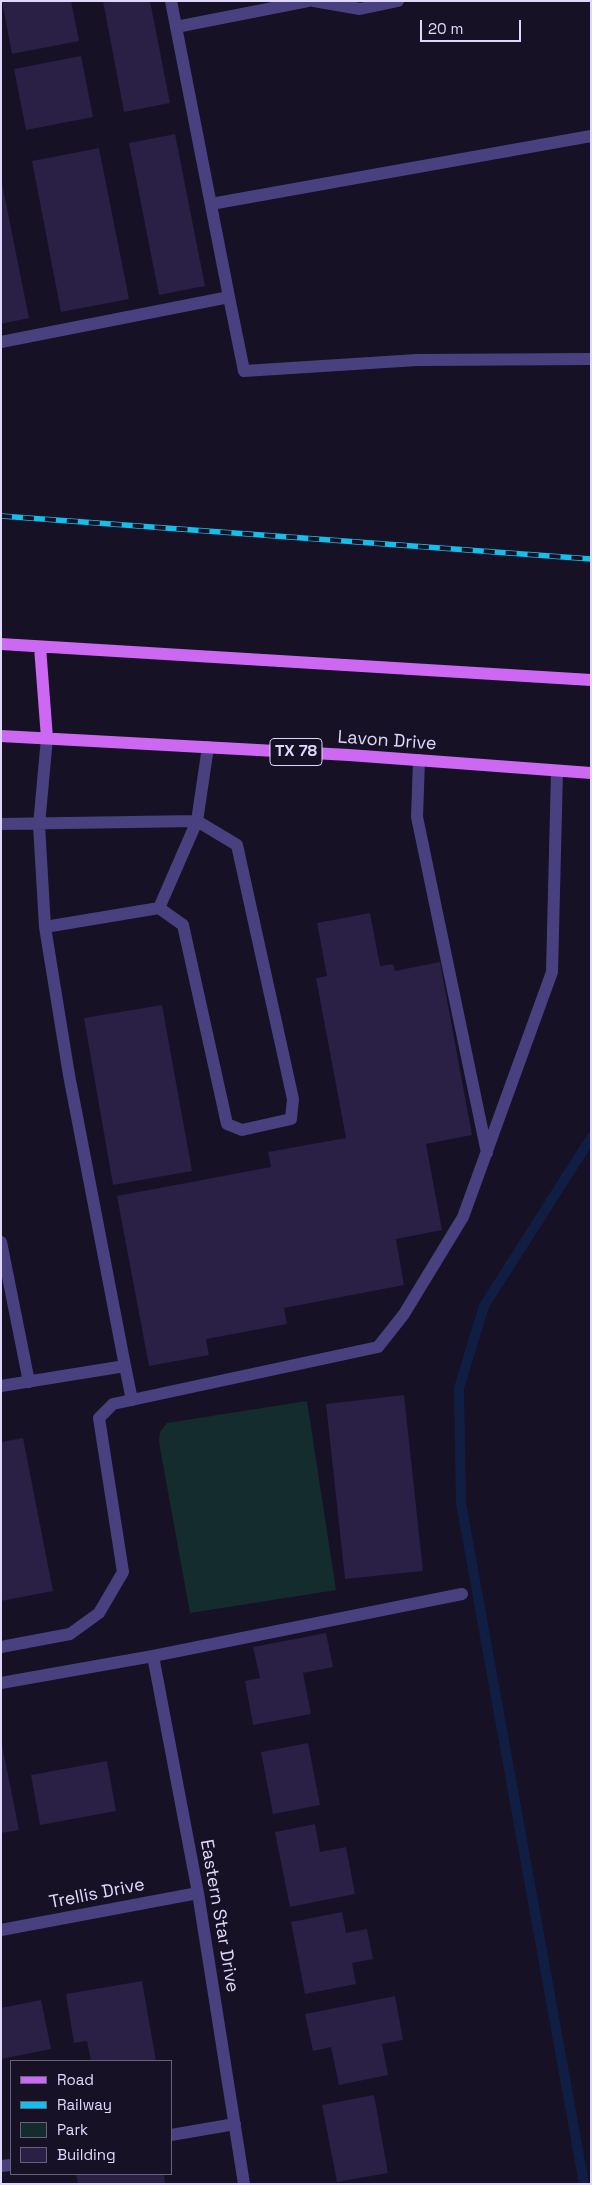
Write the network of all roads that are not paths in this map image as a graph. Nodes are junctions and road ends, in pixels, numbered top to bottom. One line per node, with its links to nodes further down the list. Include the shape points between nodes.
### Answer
1 (172, 1): 5 (street)
2 (308, 1): 5 (street)
3 (314, 1): 4 (street, via 360,10)
4 (398, 1)
5 (176, 27): 7 (street)
6 (591, 136): 7 (street)
7 (211, 204): 8 (street)
8 (229, 297): 9 (street); 10 (street, via 244,371 417,360)
9 (1, 342)
10 (591, 359)
11 (1, 644): 12 (main road)
12 (40, 646): 13 (main road); 15 (main road)
13 (591, 680)
14 (1, 736): 15 (main road, Lavon Drive / TX 78)
15 (46, 738): 16 (main road, Lavon Drive / TX 78); 22 (street)
16 (208, 747): 17 (main road, Lavon Drive / TX 78); 20 (street)
17 (419, 760): 18 (main road, Lavon Drive / TX 78); 25 (street, via 417,817)
18 (557, 771): 19 (main road, Lavon Drive / TX 78); 25 (street, via 552,972)
19 (591, 773)
20 (197, 821): 22 (street); 23 (street); 23 (street, via 237,845 293,1099 291,1120 242,1130 227,1124 183,925)
21 (1, 824): 22 (street)
22 (39, 825): 24 (street)
23 (159, 908): 24 (street)
24 (45, 926): 27 (street, via 68,1075)
25 (487, 1153): 30 (street, via 463,1217 404,1314 378,1346)
26 (1, 1242): 28 (street)
27 (125, 1366): 28 (street); 30 (street)
28 (29, 1382): 29 (street)
29 (1, 1386)
30 (132, 1400): 32 (street, via 113,1404 99,1418 123,1572 99,1614 70,1634)
31 (462, 1594): 33 (street)
32 (1, 1647)
33 (153, 1656): 34 (street); 35 (street, Eastern Star Drive)
34 (1, 1683)
35 (198, 1893): 36 (street, Trellis Drive); 37 (street, Eastern Star Drive)
36 (1, 1930)
37 (235, 2124): 38 (street); 39 (street, Eastern Star Drive)
38 (172, 2135)
39 (244, 2184)

